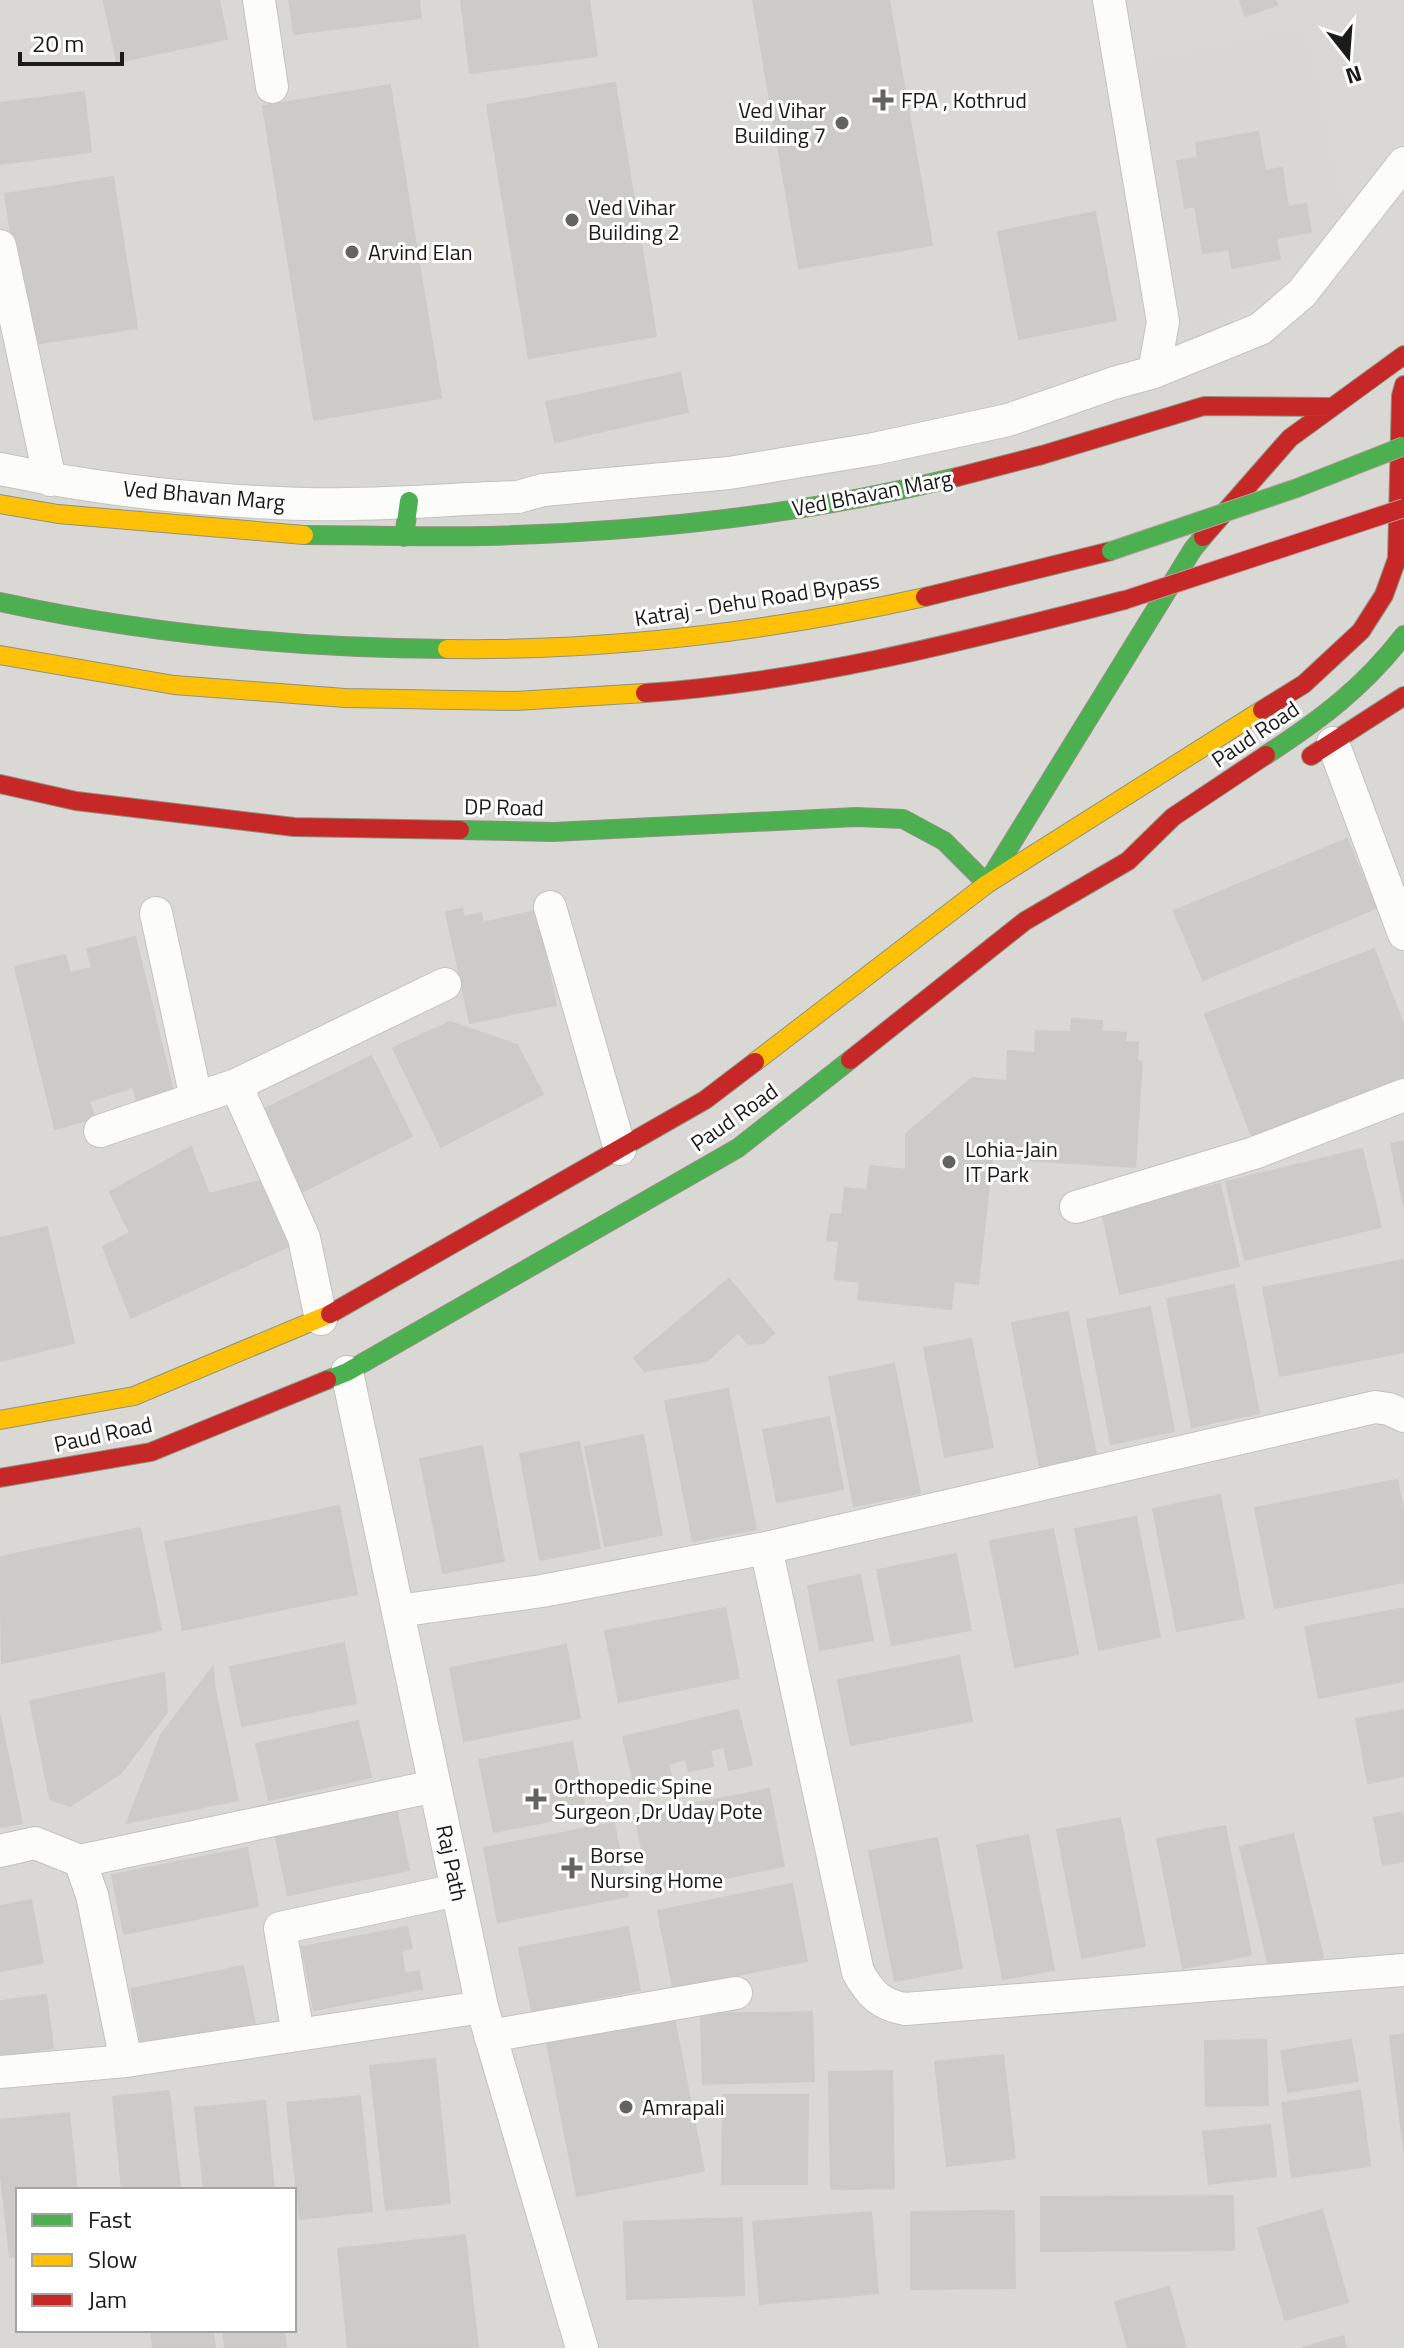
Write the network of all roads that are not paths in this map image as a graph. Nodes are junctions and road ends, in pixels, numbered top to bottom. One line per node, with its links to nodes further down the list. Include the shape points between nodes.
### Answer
1 (259, 0): 3 (street)
2 (1109, 0): 7 (street, via 1163,322)
3 (272, 87)
4 (1404, 163): 7 (street, Ved Bhavan Marg, via 1302,293 1260,329)
5 (0, 246): 15 (street)
6 (1404, 355): 9 (main road, Paud Road)
7 (1154, 372): 17 (street, Ved Bhavan Marg, via 1008,420 874,449 729,473 543,490 518,497)
8 (1404, 385): 30 (main road, Paud Road, via 1397,559 1384,595 1361,631 1304,684)
9 (1332, 407): 20 (main road, Ved Bhavan Marg, via 1204,406 888,494 742,517 592,531); 30 (main road, Paud Road, via 1290,438 1193,549)
10 (1404, 412): 11 (main road)
11 (1380, 429)
12 (1357, 446): 16 (main road, bridge)
13 (1404, 446): 16 (main road, Katraj - Dehu Road Bypass, bridge)
14 (0, 469): 15 (street, Ved Bhavan Marg)
15 (50, 480): 17 (street, Ved Bhavan Marg, via 259,502)
16 (1297, 488): 21 (main road, Katraj - Dehu Road Bypass, bridge, via 1111,551 980,585 817,619 668,641 515,650 348,648 180,634)
17 (409, 501): 20 (main road)
18 (0, 504): 20 (main road, Ved Bhavan Marg, via 286,534)
19 (1404, 508): 23 (main road, bridge, via 1125,600 991,634 827,669 673,691 516,701 345,698 174,685)
20 (404, 537)
21 (0, 602)
22 (1404, 635): 29 (main road, Paud Road, via 1324,717 1173,817)
23 (0, 655)
24 (1404, 696): 25 (main road)
25 (1333, 743): 26 (main road); 33 (street)
26 (1294, 766)
27 (0, 784): 30 (main road, DP Road, via 76,801 294,827 553,832 903,819 944,841)
28 (1202, 820): 29 (main road)
29 (1128, 861): 42 (main road, Paud Road, via 1025,921 738,1148)
30 (987, 884): 39 (main road, Paud Road, via 705,1100)
31 (550, 907): 39 (street)
32 (156, 913): 37 (street)
33 (1404, 934)
34 (445, 984): 35 (street)
35 (236, 1085): 37 (street); 41 (street, via 304,1238)
36 (1404, 1095): 40 (street, via 1254,1153)
37 (196, 1098): 38 (street)
38 (100, 1131)
39 (620, 1149): 41 (main road, Paud Road)
40 (1076, 1207)
41 (324, 1326): 44 (main road, Paud Road, via 134,1396)
42 (344, 1365): 45 (main road, Paud Road, via 151,1452); 47 (street, Raj Path)
43 (1404, 1415): 46 (street, via 1375,1407)
44 (0, 1420)
45 (0, 1478)
46 (766, 1548): 47 (street, via 542,1591); 52 (street, via 858,1972 876,1999 905,2009)
47 (398, 1611): 48 (street, Raj Path)
48 (435, 1786): 50 (street); 51 (street, Raj Path)
49 (0, 1851): 50 (street, via 35,1843)
50 (80, 1861): 56 (street, via 92,1895)
51 (457, 1890): 54 (street, Raj Path); 55 (street, via 280,1928)
52 (1404, 1970)
53 (736, 1993): 54 (street)
54 (486, 2022): 55 (street); 58 (street, Raj Path)
55 (298, 2035): 56 (street)
56 (126, 2061): 57 (street)
57 (0, 2072)
58 (582, 2348)

